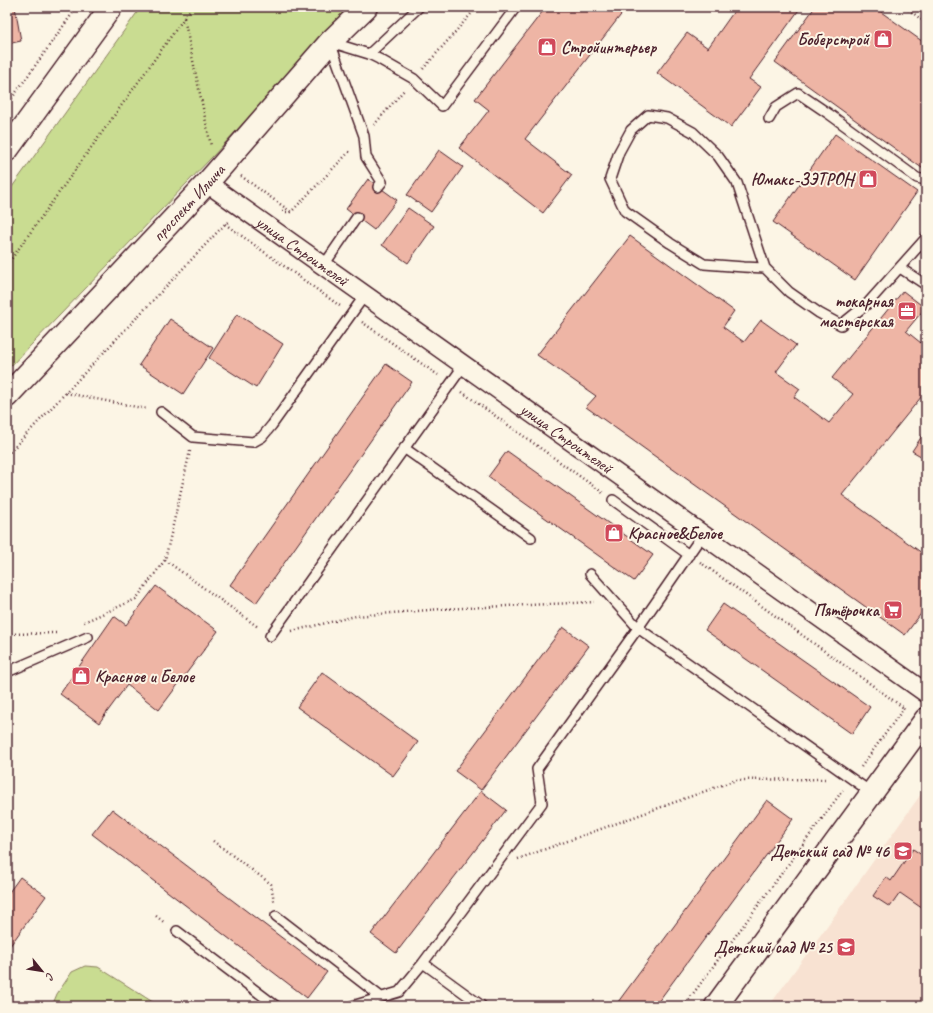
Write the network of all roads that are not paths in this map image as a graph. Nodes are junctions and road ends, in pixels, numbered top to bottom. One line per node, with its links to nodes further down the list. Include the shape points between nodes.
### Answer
1 (111, 7): 8 (main road)
2 (366, 7): 5 (main road, проспект Ильича)
3 (419, 7): 6 (lane)
4 (516, 7): 6 (lane, via 442,106 414,79)
5 (330, 42): 6 (lane); 10 (main road, проспект Ильича); 11 (lane, via 364,136 366,157 382,182)
6 (369, 54)
7 (770, 119): 9 (lane, via 776,107 798,93 918,178)
8 (7, 150)
9 (926, 180)
10 (207, 183): 14 (street, улица Строителей); 20 (main road, проспект Ильича)
11 (378, 187)
12 (357, 217): 14 (lane)
13 (926, 238): 16 (lane)
14 (324, 265): 18 (street, улица Строителей)
15 (766, 268): 15 (lane, via 737,183 718,156 692,132 667,118 648,115 631,130 619,152 610,179 625,211 704,264); 16 (lane, via 789,292 818,313 841,325 867,304)
16 (900, 268): 17 (lane)
17 (926, 285)
18 (365, 294): 19 (street, улица Строителей); 21 (lane, via 262,437 253,442 193,436)
19 (464, 365): 22 (lane); 24 (street, улица Строителей)
20 (7, 396)
21 (162, 412)
22 (404, 448): 25 (lane); 30 (lane)
23 (613, 500): 26 (lane)
24 (703, 534): 26 (lane); 32 (street, улица Строителей)
25 (531, 538)
26 (690, 555): 28 (lane)
27 (590, 574): 28 (lane)
28 (638, 628): 34 (lane); 37 (lane, via 537,769 542,803)
29 (88, 636): 31 (lane)
30 (270, 636)
31 (7, 672)
32 (926, 693)
33 (926, 718): 34 (main road)
34 (872, 793): 42 (main road)
35 (276, 916): 38 (lane)
36 (177, 931): 39 (lane)
37 (423, 963): 38 (lane, via 399,992); 41 (lane)
38 (381, 997): 40 (lane)
39 (276, 1006)
40 (352, 1006)
41 (482, 1006)
42 (716, 1006)

